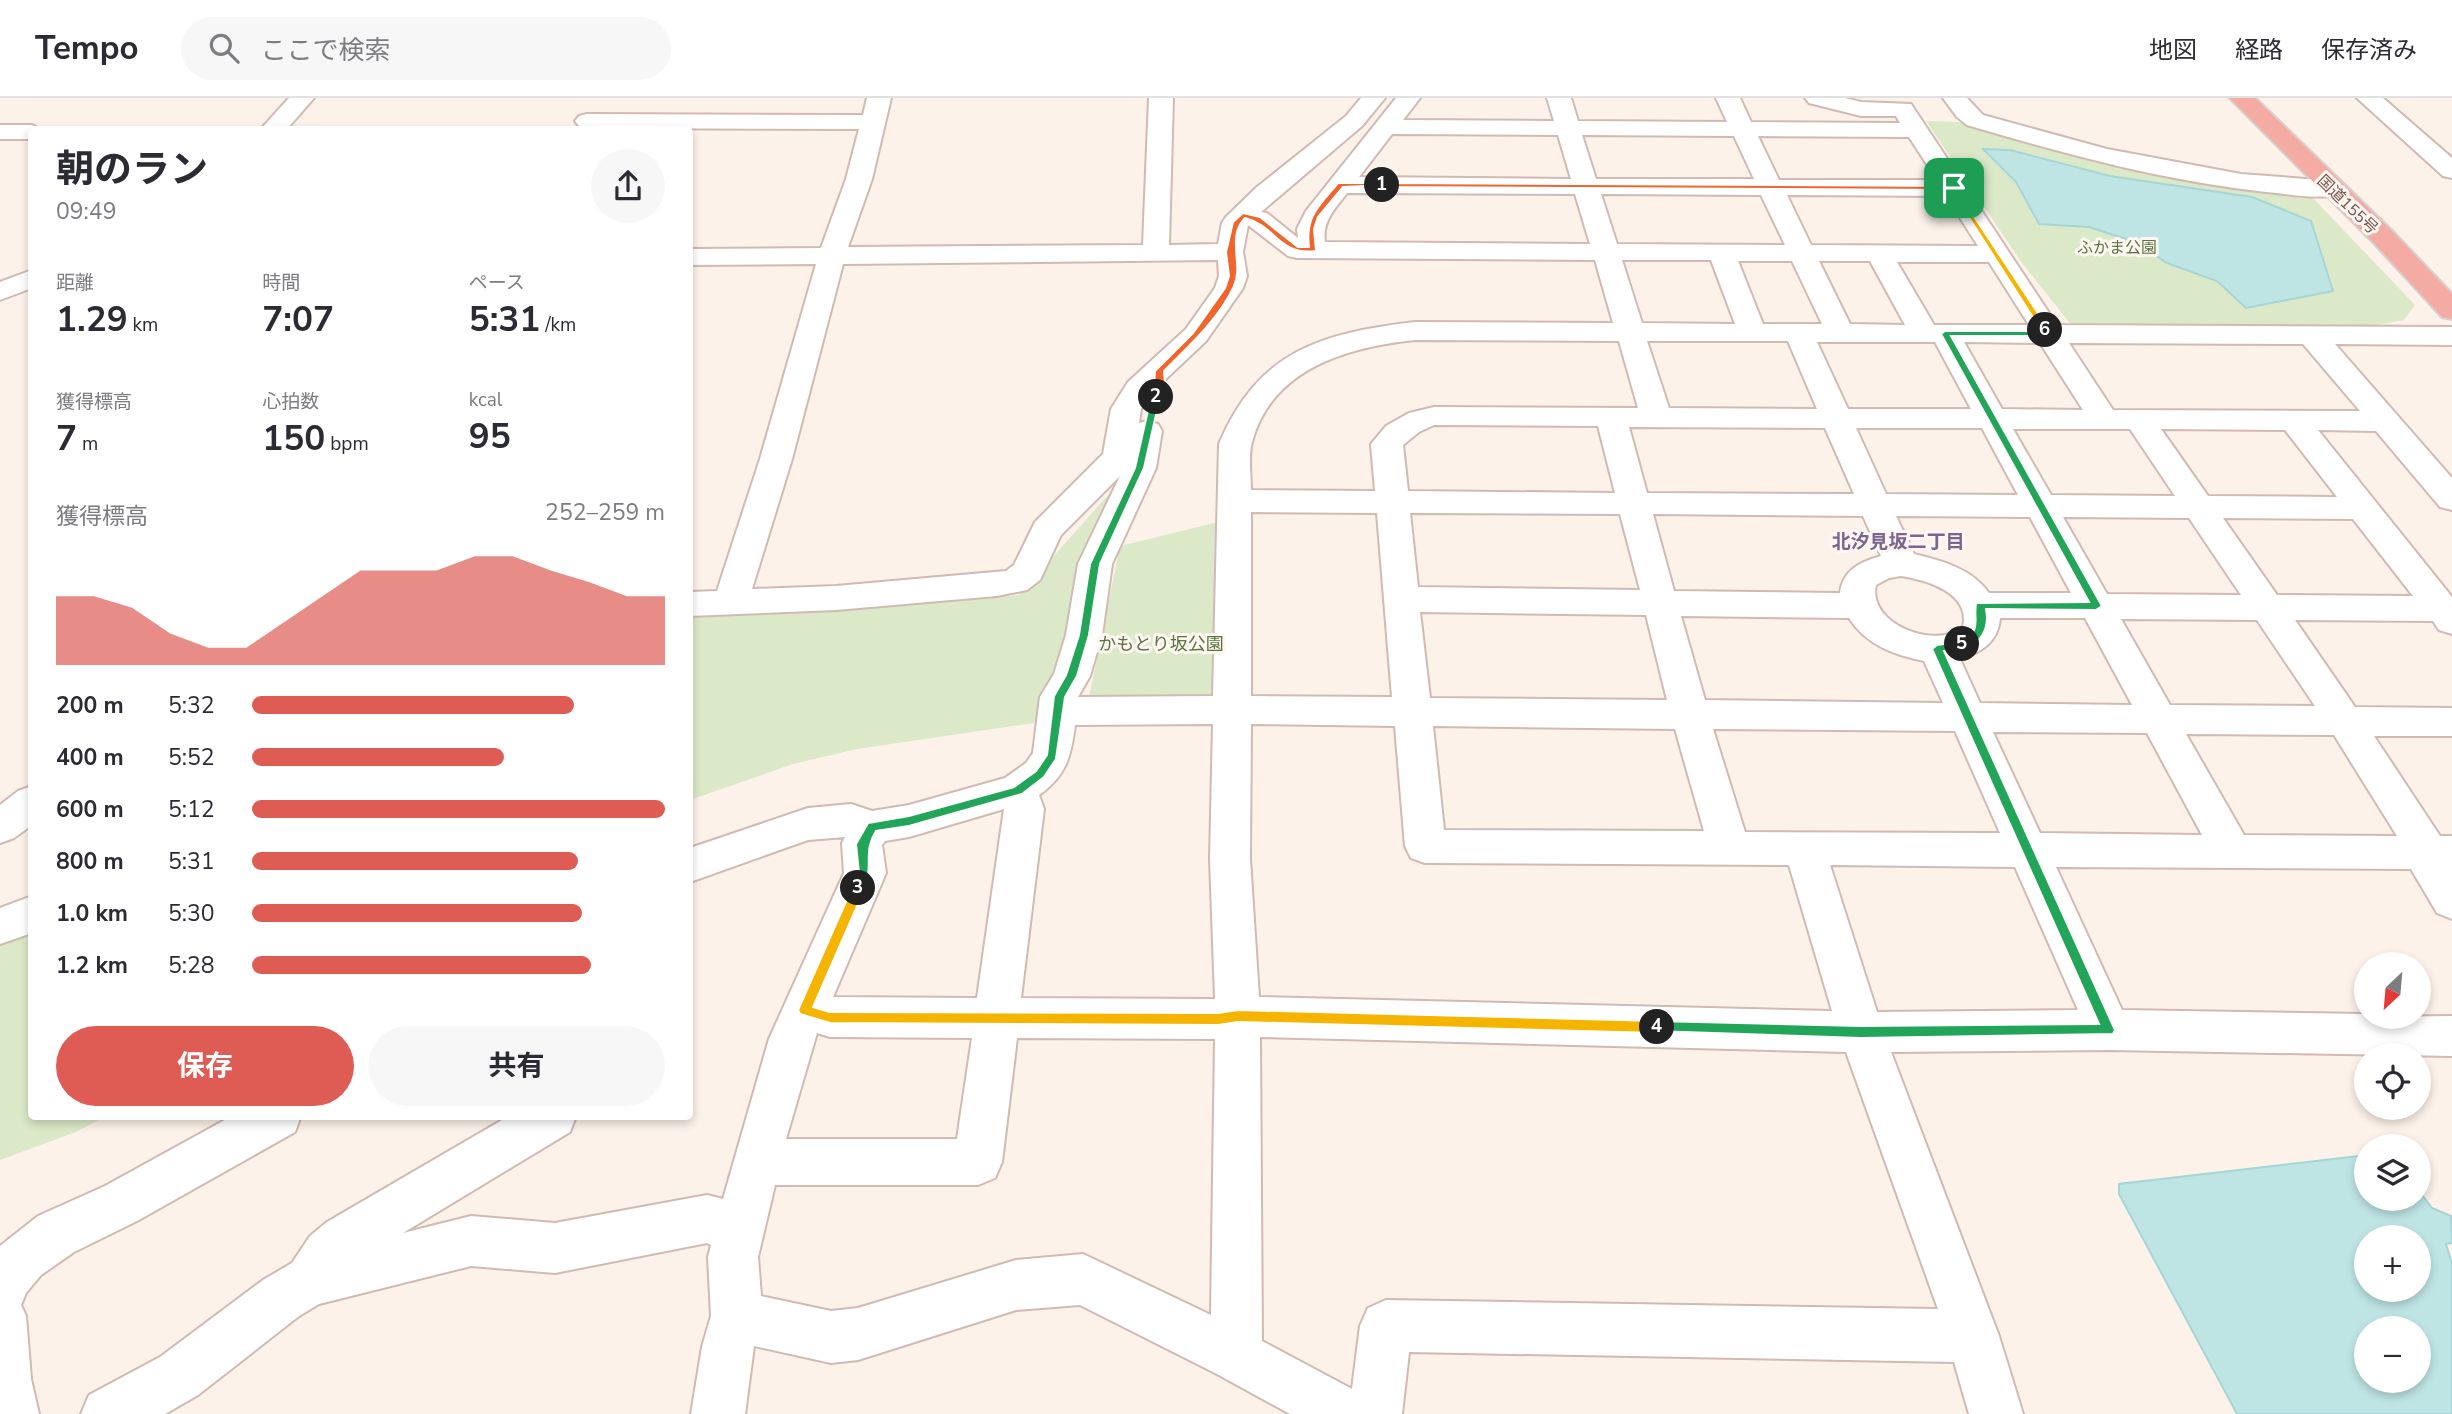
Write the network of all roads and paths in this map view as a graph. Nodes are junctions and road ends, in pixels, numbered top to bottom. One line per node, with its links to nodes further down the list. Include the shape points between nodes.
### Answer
1 (302, 98): 15 (street)
2 (601, 98): 14 (street)
3 (1161, 98): 32 (street)
4 (1373, 98): 28 (street, via 1354,121)
5 (1408, 98): 16 (street)
6 (1559, 98): 17 (street)
7 (1727, 98): 18 (street)
8 (1816, 98): 19 (street, via 1861,109 1903,109)
9 (1955, 98): 27 (street, via 1975,120 2120,160 2250,182)
10 (2242, 98): 27 (highway, 国道155号)
11 (2266, 98): 42 (highway, 国道155号)
12 (2369, 98): 22 (street)
13 (876, 110): 14 (street); 37 (street)
14 (585, 125)
15 (276, 126)
16 (1387, 127): 17 (street); 23 (street)
17 (1568, 128): 18 (street); 24 (street)
18 (1742, 129): 19 (street); 25 (street)
19 (1917, 130): 26 (street)
20 (0, 132): 21 (street)
21 (28, 132)
22 (2452, 171)
23 (1341, 185): 24 (street); 29 (street, via 1315,217 1310,229)
24 (1585, 186): 25 (street); 30 (street)
25 (1770, 187): 26 (street); 34 (street)
26 (1954, 188): 36 (street)
27 (2332, 189): 44 (highway, 国道155号)
28 (1243, 216): 29 (street, via 1258,219 1296,250); 33 (street, via 1235,223)
29 (1313, 250): 30 (street)
30 (1605, 250): 31 (street); 45 (street)
31 (1721, 251): 34 (street); 46 (street)
32 (1156, 252): 33 (street); 37 (street)
33 (1230, 252): 53 (street, via 1233,276 1229,288 1196,335)
34 (1802, 252): 35 (street); 48 (street)
35 (1879, 253): 36 (street); 49 (street)
36 (1996, 254): 50 (street)
37 (832, 255): 38 (street); 72 (street, via 776,459)
38 (693, 257)
39 (0, 266): 40 (street)
40 (28, 266)
41 (28, 280): 43 (street)
42 (2452, 283)
43 (0, 292)
44 (2452, 311)
45 (1629, 331): 46 (street); 54 (street); 63 (street, via 1405,331 1359,339 1309,356 1268,384 1242,420 1235,444)
46 (1752, 332): 47 (street)
47 (1799, 332): 48 (street); 56 (street)
48 (1840, 333): 49 (street)
49 (1934, 333): 50 (street); 57 (street)
50 (2048, 334): 51 (street); 59 (street)
51 (2312, 336): 52 (street); 61 (street)
52 (2452, 336)
53 (1160, 371): 72 (street, via 1139,388 1126,409 1119,455 1047,530 1022,578 850,597); 82 (street, via 1140,468 1095,564 1084,635 1072,676 1059,696)
54 (1656, 416): 55 (street); 56 (street)
55 (1611, 417): 64 (street, via 1417,419 1387,444); 65 (street)
56 (1837, 419): 57 (street); 66 (street)
57 (1992, 420): 59 (street); 67 (street)
58 (2293, 420): 60 (street); 61 (street); 69 (street)
59 (2105, 421): 60 (street)
60 (2140, 421): 68 (street)
61 (2385, 421): 62 (street)
62 (2452, 499)
63 (1235, 500): 64 (street); 81 (street)
64 (1392, 501): 65 (street); 71 (street)
65 (1634, 503): 66 (street); 73 (street)
66 (1877, 506): 67 (street); 70 (street)
67 (2041, 507): 68 (street); 77 (street)
68 (2198, 508): 69 (street); 78 (street)
69 (2362, 509): 79 (street)
70 (1901, 564): 75 (street, via 1877,569 1860,581); 76 (street, via 1939,572 1956,581)
71 (1402, 599): 73 (street); 83 (street)
72 (730, 603): 74 (street)
73 (1660, 603): 75 (street); 84 (street)
74 (693, 604)
75 (1860, 606): 80 (street, via 1875,625 1899,640)
76 (1979, 606): 77 (street); 80 (street, via 1983,619 1971,641)
77 (2096, 606): 78 (street); 86 (street)
78 (2268, 607): 79 (street); 87 (street)
79 (2447, 615)
80 (1937, 649): 85 (street)
81 (1233, 710): 82 (street); 83 (street); 103 (street, via 1230,859)
82 (1058, 711): 89 (street, via 1052,755 1040,774)
83 (1413, 713): 84 (street); 93 (street, via 1425,846)
84 (1690, 715): 85 (street); 93 (street)
85 (1969, 717): 86 (street); 95 (street)
86 (2159, 719): 87 (street); 96 (street)
87 (2345, 720): 88 (street); 97 (street)
88 (2452, 722)
89 (1017, 790): 92 (street); 104 (street, via 1024,809)
90 (28, 805): 91 (street)
91 (0, 827)
92 (872, 827): 98 (street, via 851,820 808,824); 102 (street, via 862,844 865,873)
93 (1729, 847): 94 (street)
94 (1804, 847): 95 (street); 106 (street)
95 (2029, 849): 96 (street); 105 (street)
96 (2232, 851): 97 (street)
97 (2440, 853): 99 (street, via 2432,871)
98 (693, 864)
99 (2452, 901)
100 (28, 916): 101 (street)
101 (0, 926)
102 (805, 1010): 104 (street, via 830,1017); 110 (street)
103 (1238, 1016): 104 (street); 106 (street); 117 (street)
104 (997, 1018): 110 (street, via 978,1162)
105 (2109, 1030): 106 (street); 107 (street)
106 (1861, 1032): 116 (street)
107 (2452, 1036)
108 (271, 1120): 113 (street, via 120,1204 56,1234 23,1257 4,1280)
109 (546, 1120): 112 (street, via 345,1240 317,1267)
110 (756, 1162): 111 (street)
111 (740, 1228): 112 (street, via 707,1219 555,1248 471,1241); 115 (street, via 733,1257)
112 (310, 1281): 119 (street, via 178,1376)
113 (0, 1295)
114 (0, 1316): 118 (street)
115 (737, 1316): 117 (street, via 831,1337 858,1334 1016,1285 1083,1279); 120 (street)
116 (1973, 1336): 122 (street, via 1386,1326); 123 (street)
117 (1236, 1355): 121 (street)
118 (6, 1391)
119 (108, 1414)
120 (718, 1414)
121 (1343, 1414)
122 (1375, 1414)
123 (1996, 1414)

